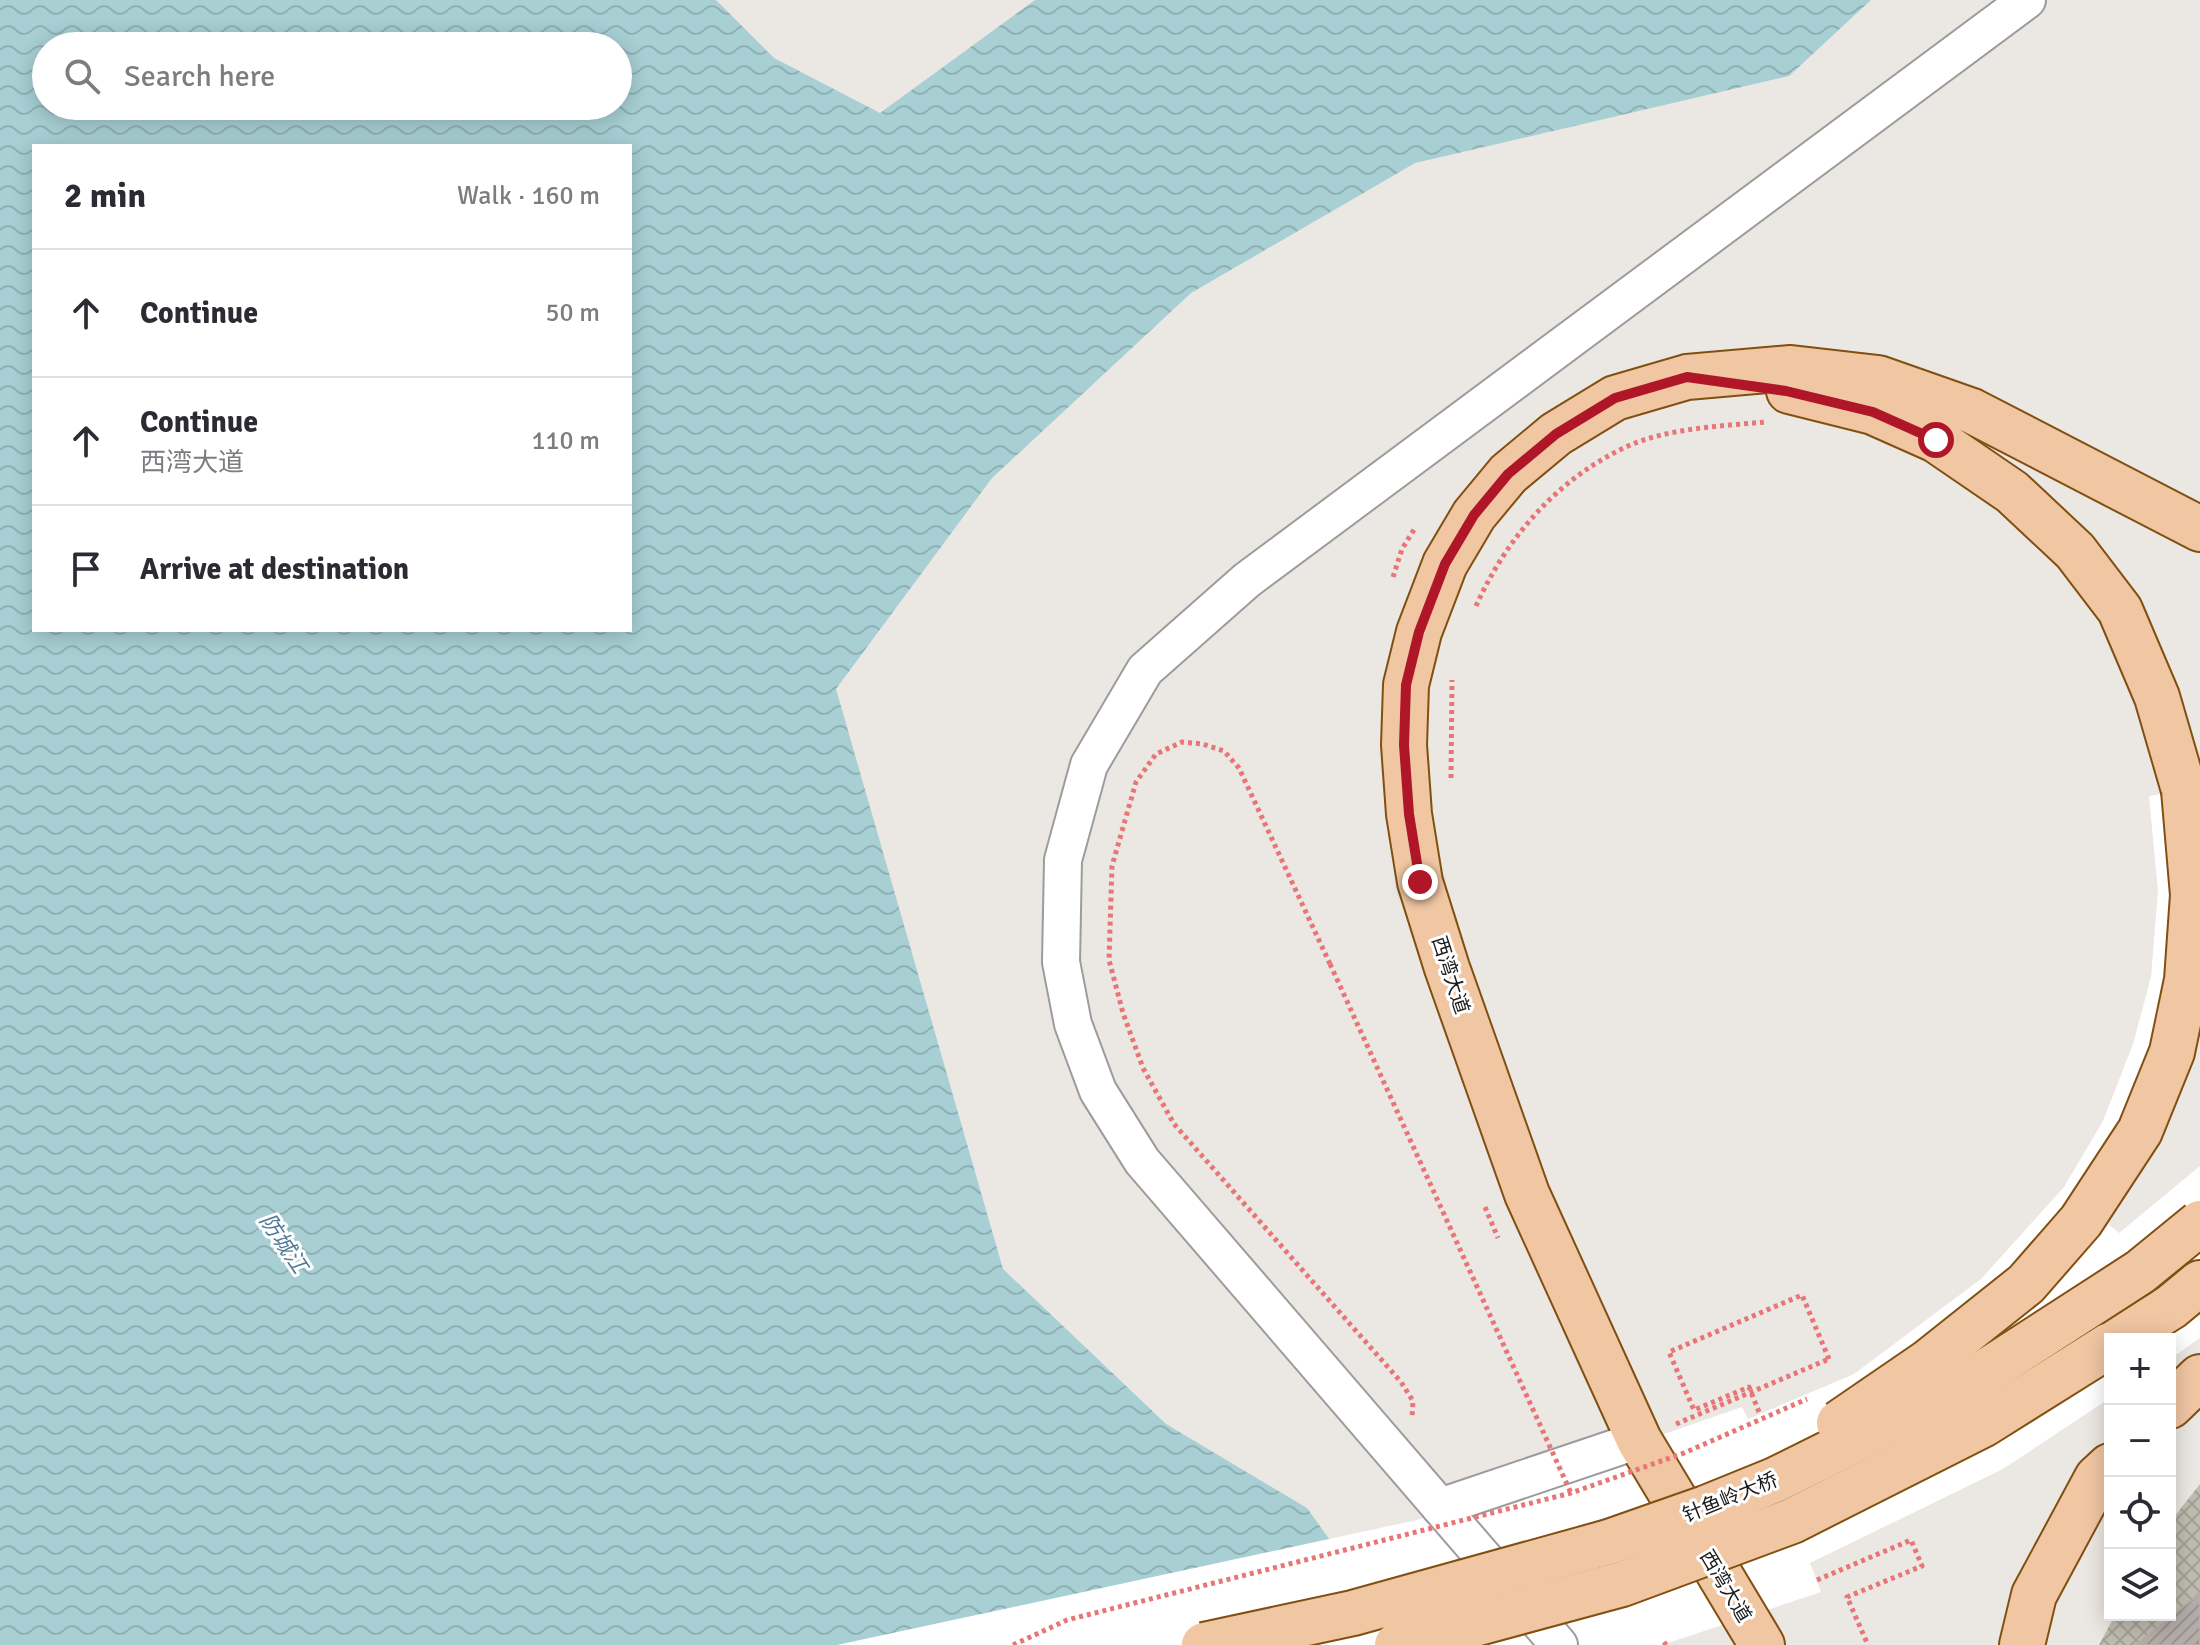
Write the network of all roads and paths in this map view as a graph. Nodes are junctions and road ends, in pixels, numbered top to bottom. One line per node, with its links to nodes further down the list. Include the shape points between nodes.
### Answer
1 (2027, 0): 21 (street, via 1247,580 1145,670 1089,765 1063,860 1061,962 1073,1024 1098,1091 1142,1161)
2 (1687, 377): 5 (main road, via 1791,368 1878,378 1972,411); 20 (main road, 西湾大道, via 1615,398 1556,434 1508,474 1474,515 1445,564 1419,632 1406,685 1404,745 1420,882 1527,1194); 26 (main road, bridge, via 1786,391 1873,412 1936,440 2012,492 2075,551 2120,610 2157,697 2184,790 2193,895 2187,980 2172,1052 2140,1131 2081,1221 2026,1284 1928,1362)
3 (1780, 421): 7 (path, via 1695,428 1642,442 1578,476 1513,540)
4 (1417, 525): 6 (path, via 1402,549)
5 (2200, 529)
6 (1388, 591)
7 (1473, 613)
8 (1455, 668): 9 (path)
9 (1451, 781)
10 (1482, 1200): 12 (path)
11 (2200, 1223): 26 (main road, 针鱼岭大桥, bridge, via 2140,1272 1962,1387 1775,1480)
12 (1500, 1242)
13 (2200, 1283): 14 (main road)
14 (2130, 1333)
15 (2104, 1349): 30 (main road, bridge, via 1984,1424 1792,1521 1622,1584)
16 (2200, 1377): 18 (main road)
17 (1814, 1396): 24 (path, bridge, via 1684,1453)
18 (2171, 1405)
19 (1759, 1412): 20 (path, bridge, via 1749,1387 1694,1410 1669,1352 1802,1295 1829,1359)
20 (1656, 1433): 22 (path); 25 (street); 32 (main road, 西湾大道)
21 (1395, 1455): 24 (path, bridge, via 1411,1425 1413,1401 1174,1124 1143,1068 1123,1013 1109,960 1112,866 1136,782 1156,754 1182,742 1224,751 1239,768); 25 (street)
22 (1696, 1465)
23 (2104, 1472): 34 (main road, via 2034,1595)
24 (1571, 1493): 28 (path, bridge, via 1067,1620)
25 (1440, 1507): 31 (street)
26 (1706, 1508): 29 (main road, 针鱼岭大桥, bridge, via 1609,1542 1353,1613)
27 (1817, 1580): 33 (path, via 1911,1540 1922,1566 1847,1597)
28 (1013, 1645)
29 (1204, 1645)
30 (1397, 1645)
31 (1559, 1645)
32 (1762, 1645)
33 (1868, 1645)
34 (2022, 1645)

